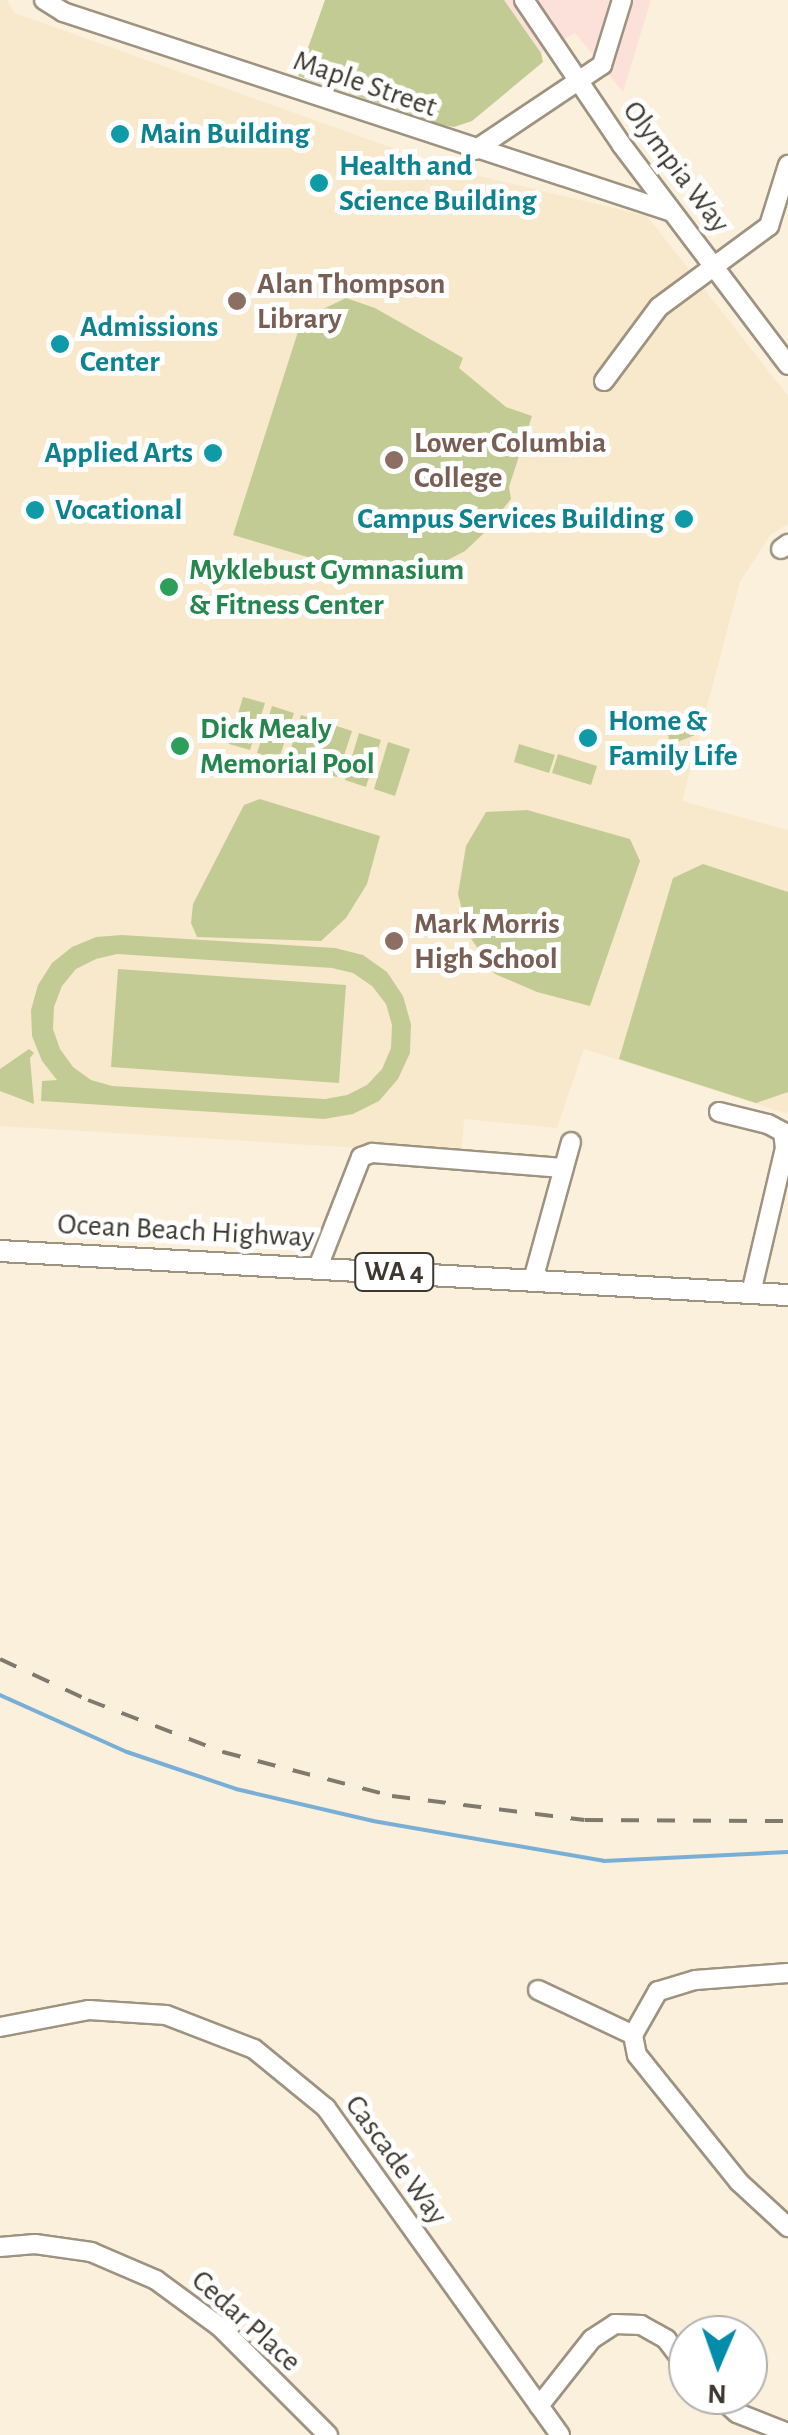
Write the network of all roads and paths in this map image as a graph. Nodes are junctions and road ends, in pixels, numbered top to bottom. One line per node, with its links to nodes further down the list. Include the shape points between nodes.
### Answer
1 (44, 0): 4 (street, Maple Street)
2 (524, 0): 5 (street, Olympia Way)
3 (622, 0): 5 (street, via 602,65)
4 (65, 6): 6 (street, Maple Street)
5 (578, 80): 6 (street); 8 (street, Olympia Way)
6 (475, 150): 8 (street, Maple Street)
7 (788, 165): 9 (street)
8 (672, 212): 11 (street, Olympia Way)
9 (769, 226): 10 (street); 11 (street)
10 (788, 232)
11 (715, 263): 12 (street, Olympia Way); 13 (street, via 659,306)
12 (788, 365)
13 (604, 380)
14 (720, 1112): 20 (street, via 768,1124 782,1132 785,1148)
15 (571, 1142): 16 (street)
16 (563, 1168): 18 (street, via 372,1153 354,1166); 19 (street)
17 (0, 1252): 18 (main road, Ocean Beach Highway / WA 4)
18 (318, 1267): 19 (main road, Ocean Beach Highway / WA 4)
19 (533, 1280): 20 (main road, Ocean Beach Highway / WA 4)
20 (751, 1293): 21 (main road, Ocean Beach Highway / WA 4)
21 (788, 1295)
22 (788, 1973): 25 (street, via 695,1980 658,1992)
23 (538, 1990): 25 (street)
24 (0, 2028): 29 (street, Cascade Way, via 90,2010 166,2015 254,2049 326,2108)
25 (633, 2035): 26 (street, via 637,2055 738,2182)
26 (788, 2227)
27 (0, 2247): 32 (street, Cedar Place, via 92,2252 156,2280 220,2326)
28 (668, 2342): 29 (street, via 641,2325 614,2324 580,2352)
29 (539, 2406): 33 (street, Cascade Way)
30 (741, 2415): 31 (street)
31 (788, 2433)
32 (328, 2435)
33 (560, 2435)

